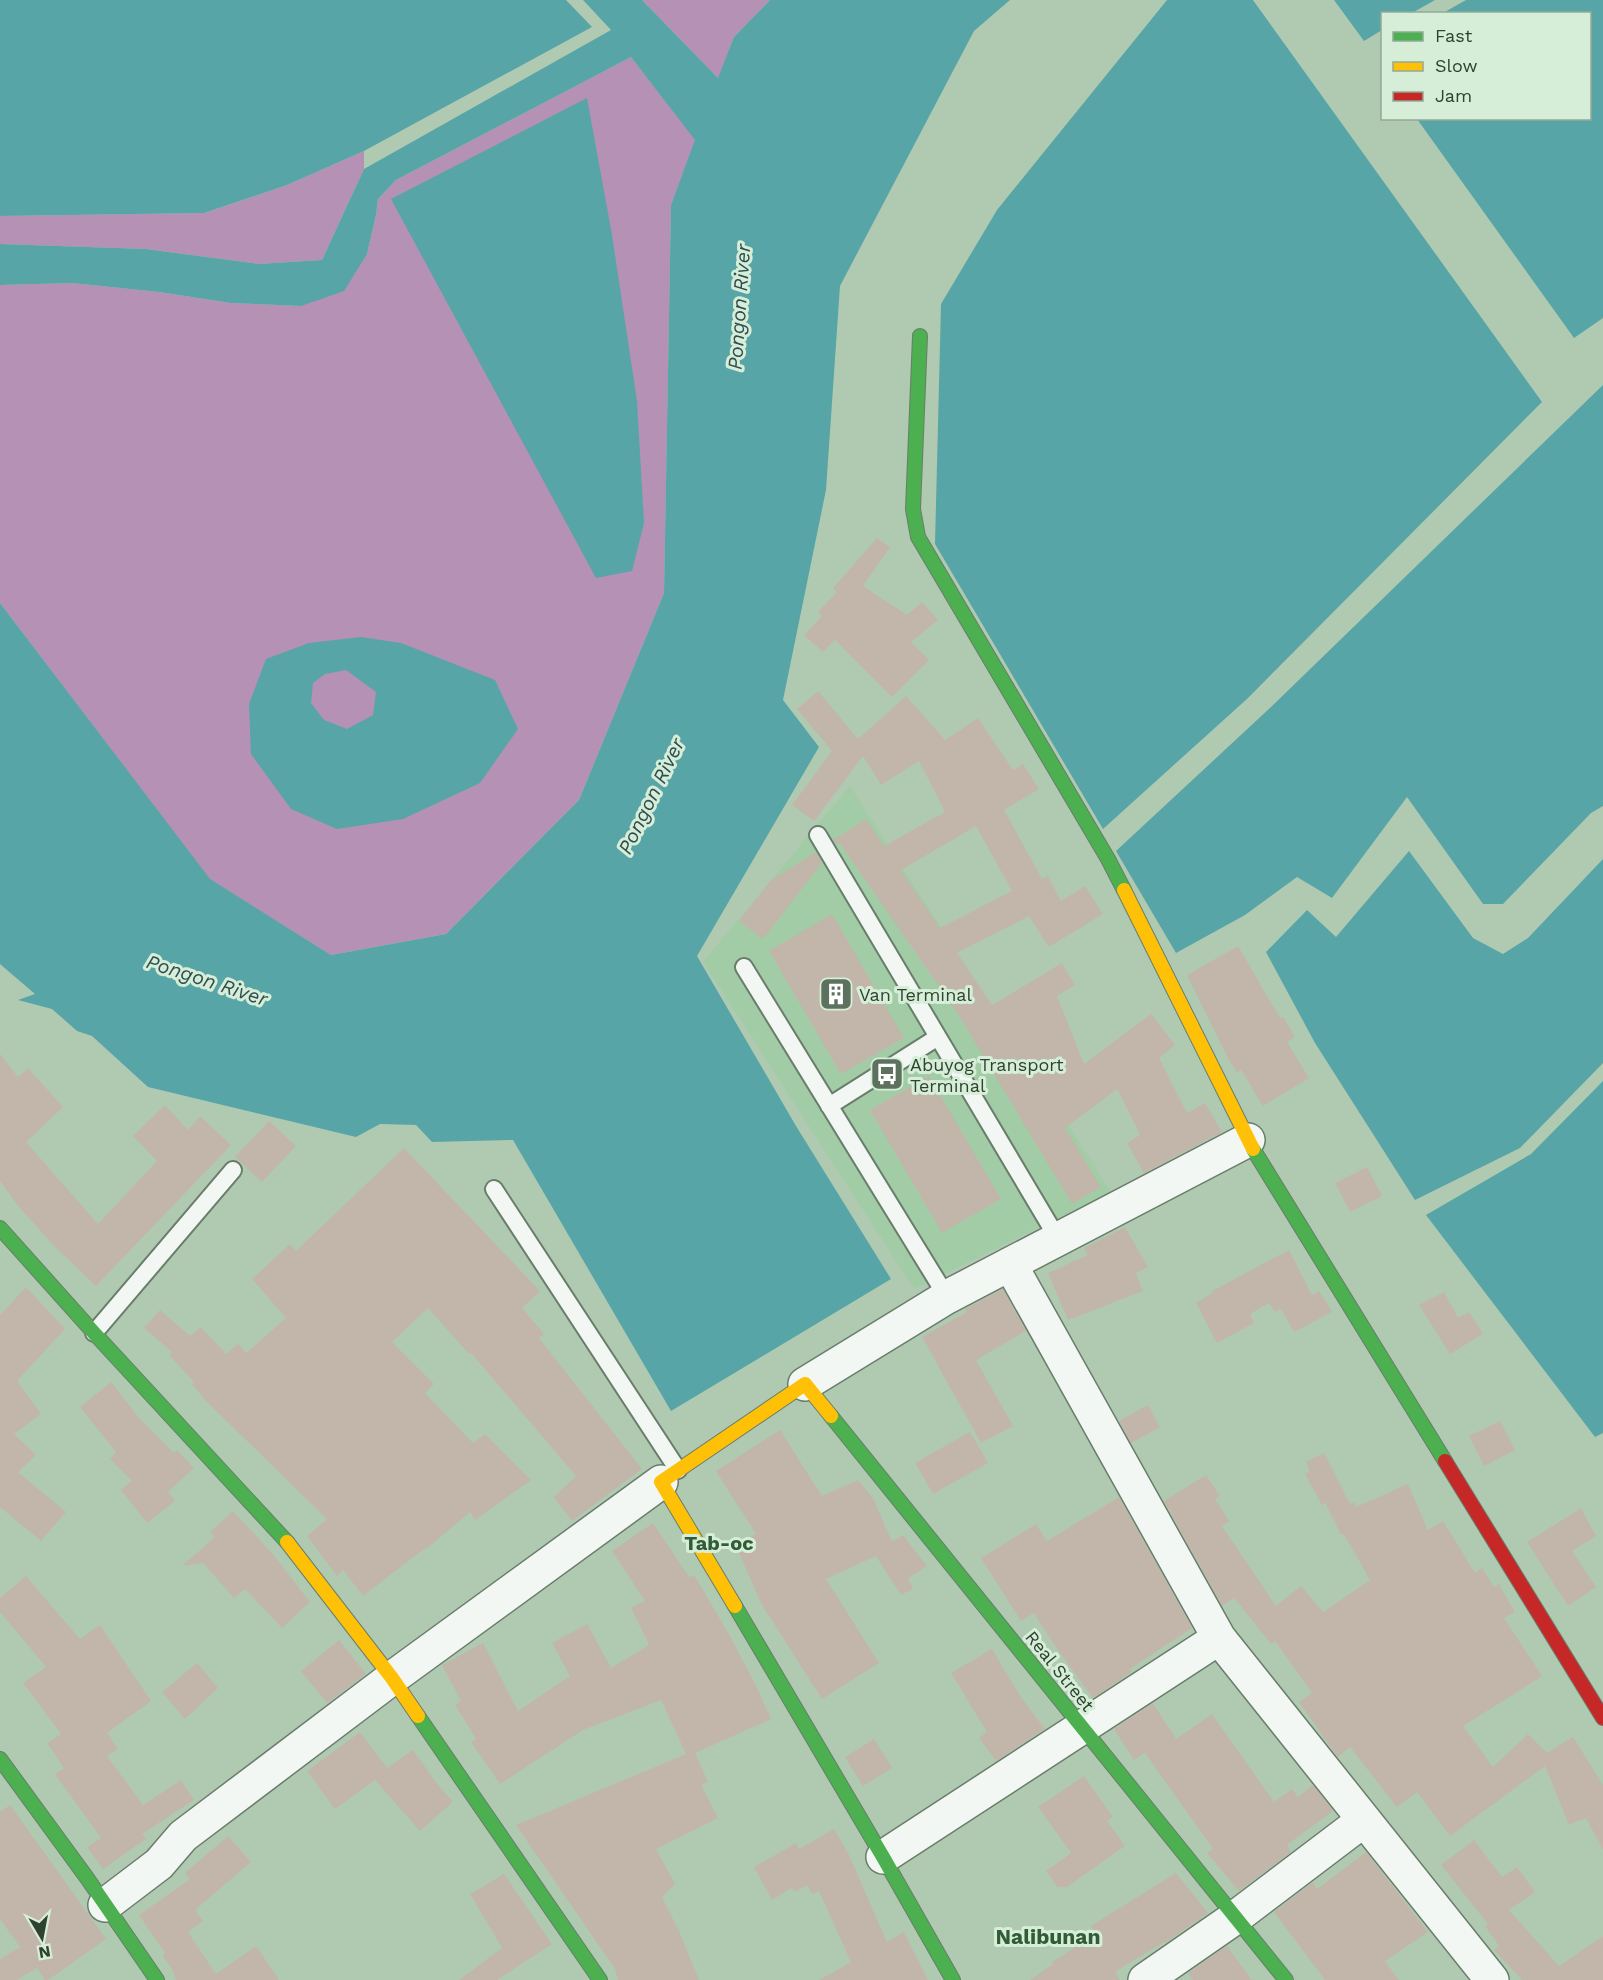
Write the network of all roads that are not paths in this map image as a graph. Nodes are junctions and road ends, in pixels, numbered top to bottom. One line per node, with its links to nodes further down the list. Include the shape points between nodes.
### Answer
1 (920, 336): 6 (street, via 913,509 918,537 1108,860)
2 (818, 835): 4 (lane)
3 (744, 967): 5 (lane)
4 (938, 1037): 5 (lane); 10 (lane)
5 (829, 1106): 12 (lane)
6 (1248, 1140): 10 (street); 18 (street)
7 (233, 1170): 13 (lane)
8 (494, 1189): 15 (lane)
9 (0, 1228): 13 (street)
10 (1058, 1239): 11 (street)
11 (1010, 1263): 12 (street); 16 (street)
12 (946, 1298): 14 (street)
13 (94, 1333): 17 (street, via 283,1536)
14 (805, 1384): 15 (street); 19 (street, Real Street)
15 (670, 1476): 17 (street); 22 (street)
16 (1219, 1638): 19 (street); 21 (street)
17 (392, 1678): 23 (street, via 183,1836 159,1864); 26 (street)
18 (1603, 1718)
19 (1082, 1727): 22 (street); 24 (street, Real Street)
20 (0, 1759): 23 (street)
21 (1364, 1820): 24 (street); 30 (street)
22 (883, 1857): 27 (street)
23 (105, 1905): 25 (street)
24 (1236, 1917): 28 (street); 29 (street, Real Street)
25 (157, 1980)
26 (600, 1980)
27 (952, 1980)
28 (1145, 1980)
29 (1286, 1980)
30 (1492, 1980)

